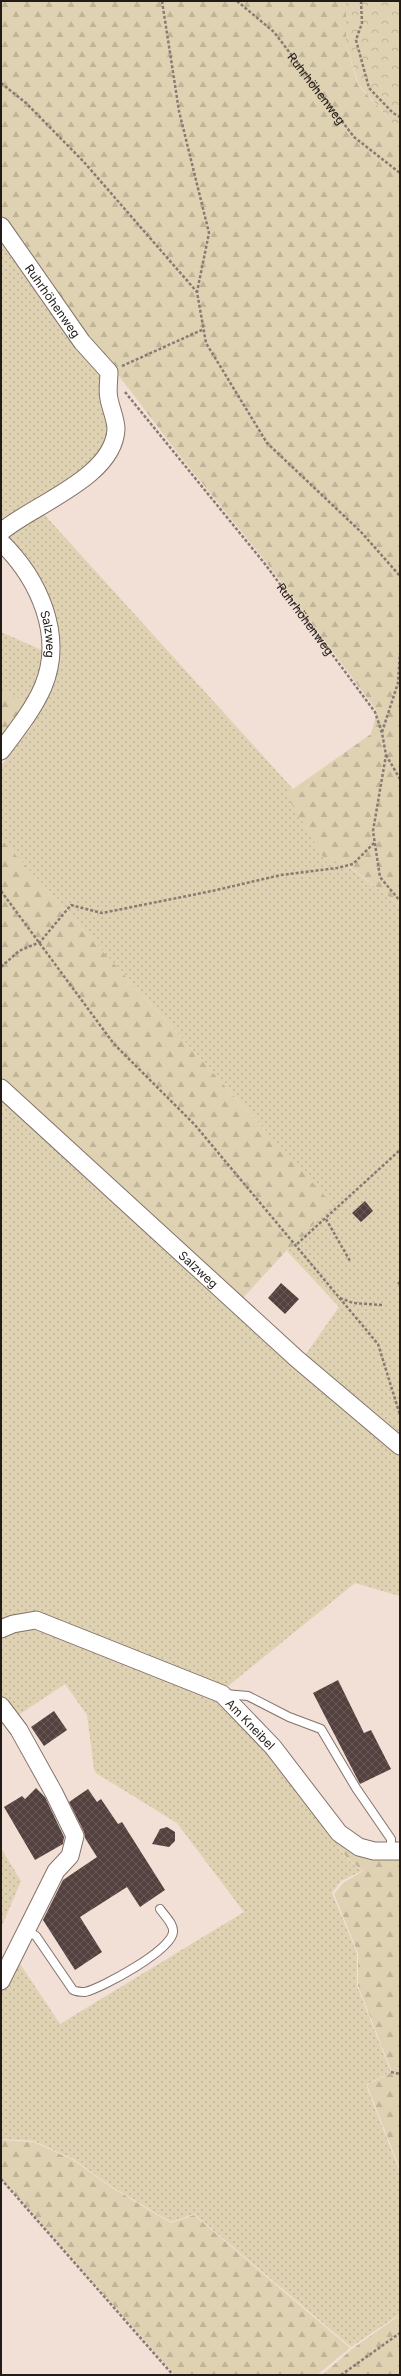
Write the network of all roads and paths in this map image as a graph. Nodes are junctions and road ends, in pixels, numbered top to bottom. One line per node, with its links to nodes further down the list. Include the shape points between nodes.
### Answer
1 (162, 1): 8 (path, via 179,111 209,233)
2 (237, 1): 6 (path, Ruhrhöhenweg, via 274,32 354,137)
3 (361, 1): 5 (path, via 362,23 356,40 369,88)
4 (1, 83): 8 (path, via 26,103 83,161)
5 (400, 117)
6 (400, 173)
7 (1, 226): 10 (street, Ruhrhöhenweg, via 82,342)
8 (197, 292): 9 (path)
9 (204, 329): 10 (path); 13 (path, via 206,342 267,443 361,532)
10 (109, 372): 11 (street, via 108,398 116,429 111,448 100,463 70,489 15,520); 15 (path, Ruhrhöhenweg, via 264,564 375,712)
11 (1, 532)
12 (1, 542): 16 (street, Salzweg, via 15,556 41,598 50,638 48,670 43,687)
13 (400, 576)
14 (400, 653): 15 (path, via 398,683)
15 (382, 733): 17 (path, Ruhrhöhenweg)
16 (1, 751)
17 (386, 755): 18 (path); 19 (path, Ruhrhöhenweg, via 372,831)
18 (400, 779)
19 (374, 844): 21 (path, Ruhrhöhenweg, via 380,877); 22 (path, via 353,864 337,868 281,874 102,913 71,905)
20 (1, 892): 22 (path)
21 (400, 901)
22 (40, 942): 23 (path, via 19,951); 27 (path, via 114,1044 195,1125)
23 (1, 967)
24 (1, 1088): 32 (street, Salzweg, via 292,1354)
25 (400, 1150): 26 (path)
26 (326, 1219): 27 (path); 28 (path)
27 (297, 1244): 29 (path)
28 (350, 1261)
29 (340, 1298): 30 (path, via 353,1303); 31 (path, via 378,1344)
30 (382, 1304)
31 (400, 1415)
32 (400, 1446)
33 (1, 1629): 34 (street, Am Kneibel, via 36,1620)
34 (222, 1694): 36 (street, Am Kneibel, via 273,1747 339,1832 360,1847 374,1851); 36 (lane, via 248,1696 289,1717 321,1729 356,1788 391,1839)
35 (1, 1706): 38 (street, via 19,1730 75,1836 70,1856 56,1871)
36 (396, 1852)
37 (160, 1909): 38 (lane, via 173,1926 174,1933 166,1945 116,1978 86,1992 73,1990 68,1985 36,1936)
38 (27, 1931): 39 (street)
39 (1, 1981)
40 (391, 2072): 41 (path)
41 (400, 2074)
42 (1, 2179): 44 (path)
43 (400, 2333): 45 (path)
44 (173, 2375)
45 (340, 2375)

